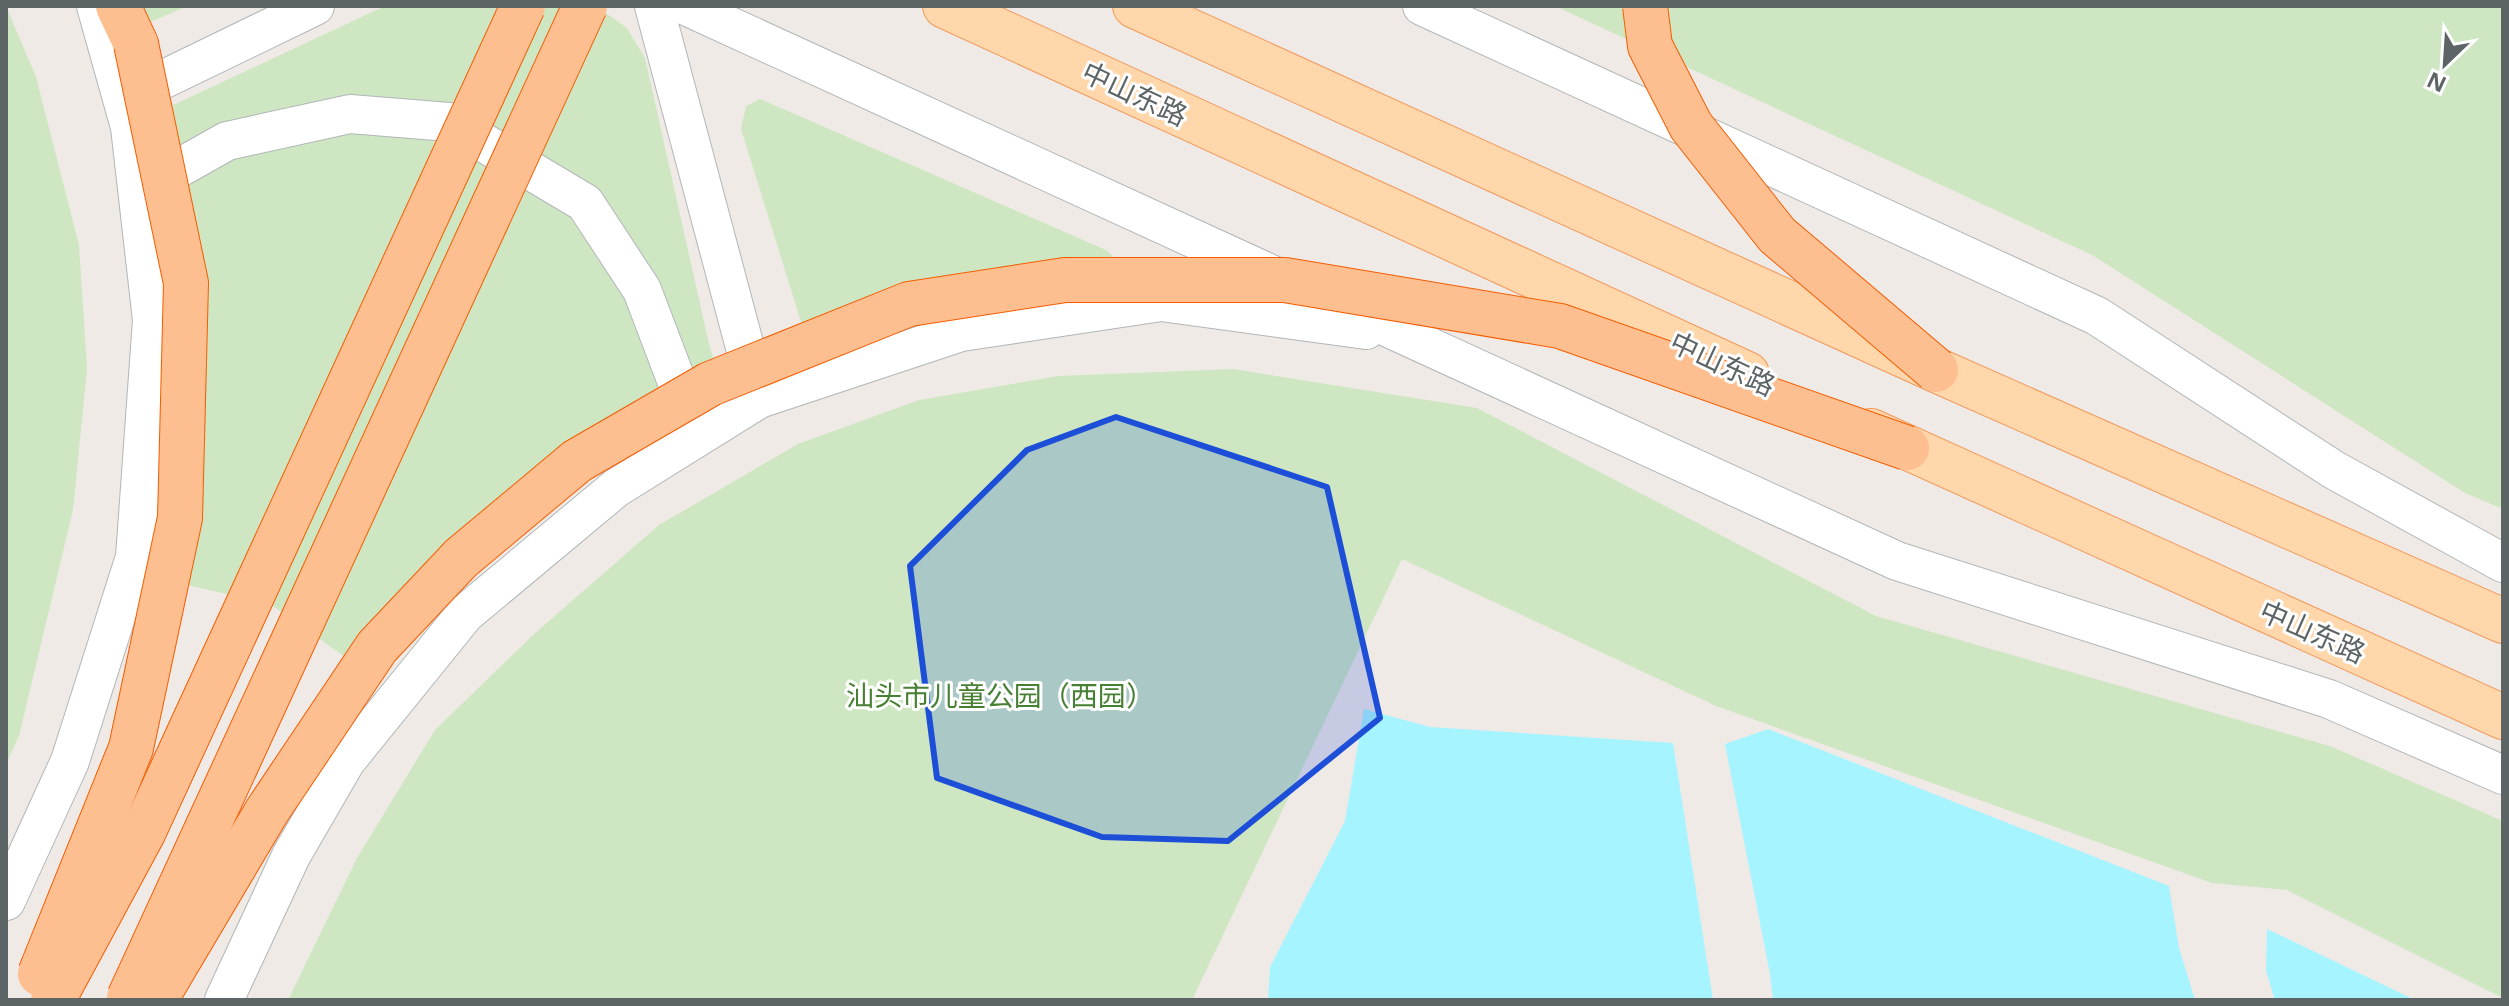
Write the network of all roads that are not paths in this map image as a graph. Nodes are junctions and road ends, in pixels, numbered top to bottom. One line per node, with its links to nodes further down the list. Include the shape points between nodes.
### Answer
1 (96, 6): 12 (street)
2 (118, 6): 24 (highway, bridge, via 136,44 186,283 180,518 131,748)
3 (315, 6): 12 (street)
4 (523, 6): 25 (highway, bridge, via 144,831)
5 (585, 6): 26 (highway, bridge)
6 (654, 6): 16 (street)
7 (686, 6): 14 (street)
8 (945, 6): 18 (main road, 中山东路, bridge)
9 (1135, 6): 15 (main road, bridge)
10 (1422, 6): 19 (street, via 2097,316 2334,470)
11 (1645, 6): 15 (highway, bridge, via 1650,46 1691,126 1777,235)
12 (123, 99): 13 (street)
13 (138, 191): 17 (street, via 227,141 350,114 449,122 585,203 642,290); 23 (street, via 152,320 135,557 70,761)
14 (1406, 335): 16 (street, via 1161,302 961,332); 22 (street, via 1897,561 2329,699)
15 (1936, 370): 20 (main road)
16 (759, 399): 17 (street)
17 (698, 437): 28 (street, via 616,488 465,614 346,761 291,856)
18 (1907, 448): 21 (main road, 中山东路); 27 (highway, bridge, via 1560,326 1285,280 1065,280 909,304 710,384 577,461 461,558 377,647 267,811)
19 (2503, 563)
20 (2503, 621)
21 (2503, 717)
22 (2503, 775)
23 (6, 901)
24 (29, 1000)
25 (53, 1000)
26 (128, 1000)
27 (155, 1000)
28 (224, 1000)

